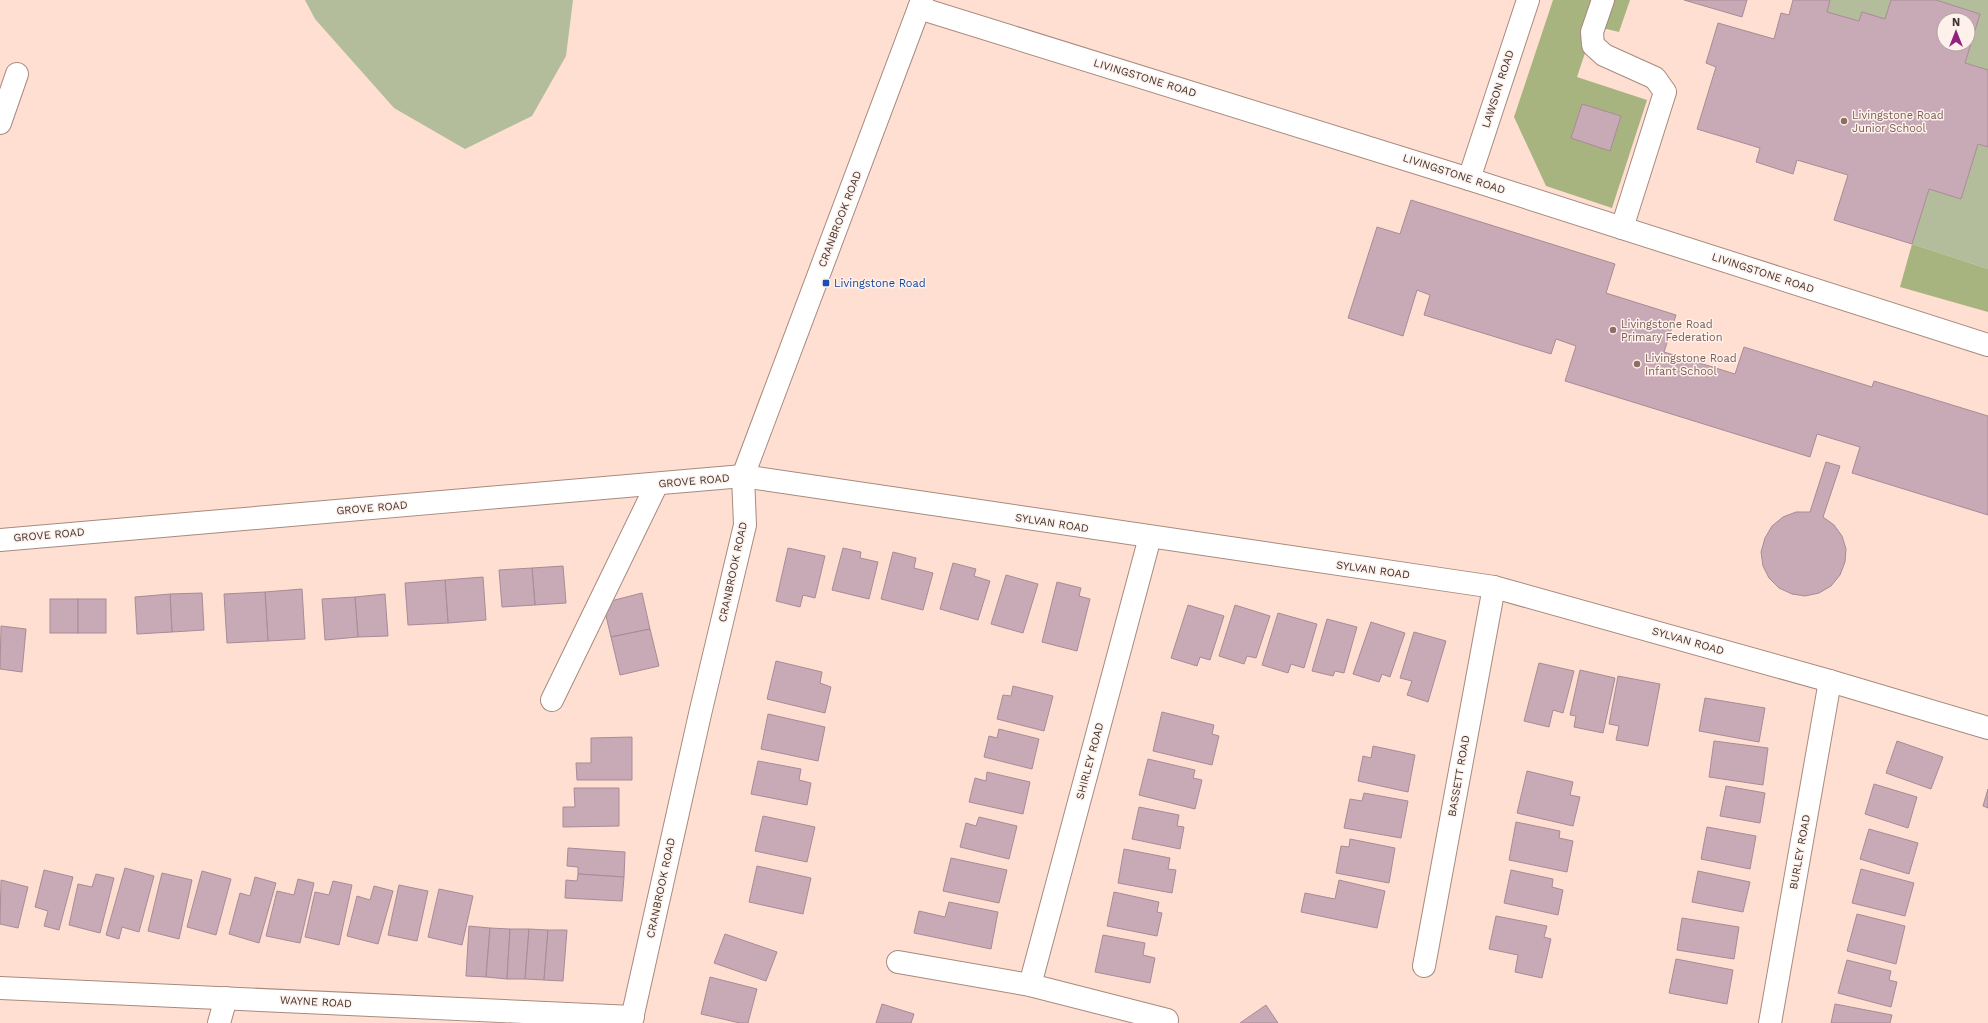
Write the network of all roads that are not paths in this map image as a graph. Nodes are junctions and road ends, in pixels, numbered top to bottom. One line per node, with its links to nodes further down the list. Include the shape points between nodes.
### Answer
1 (1528, 0): 6 (street, LAWSON ROAD)
2 (1603, 0): 7 (street, via 1592,32 1593,45 1604,55 1655,78 1665,92)
3 (921, 4): 6 (street, LIVINGSTONE ROAD); 9 (street, CRANBROOK ROAD)
4 (17, 74): 5 (street)
5 (0, 123)
6 (1469, 179): 7 (street, LIVINGSTONE ROAD)
7 (1622, 228): 8 (street, LIVINGSTONE ROAD)
8 (1988, 345)
9 (743, 476): 10 (street, GROVE ROAD); 11 (street, SYLVAN ROAD); 22 (street, CRANBROOK ROAD, via 745,525)
10 (657, 484): 12 (street, GROVE ROAD); 15 (street)
11 (1150, 537): 13 (street, SYLVAN ROAD); 19 (street, SHIRLEY ROAD)
12 (0, 540)
13 (1494, 587): 14 (street, SYLVAN ROAD); 18 (street, BASSETT ROAD)
14 (1830, 681): 16 (street, SYLVAN ROAD); 25 (street, BURLEY ROAD)
15 (552, 700)
16 (1988, 728)
17 (898, 962): 19 (street)
18 (1424, 966)
19 (1030, 985): 23 (street)
20 (0, 988): 21 (street, WAYNE ROAD)
21 (226, 998): 22 (street, WAYNE ROAD); 24 (street)
22 (632, 1020)
23 (1167, 1020)
24 (219, 1023)
25 (1770, 1023)

